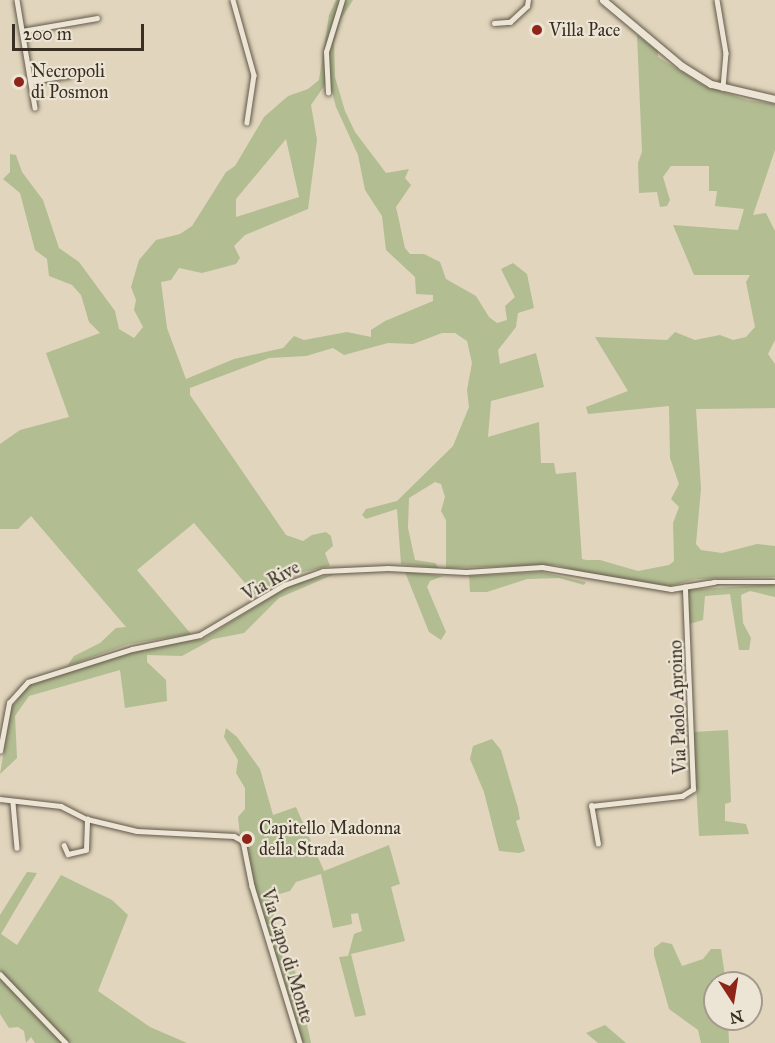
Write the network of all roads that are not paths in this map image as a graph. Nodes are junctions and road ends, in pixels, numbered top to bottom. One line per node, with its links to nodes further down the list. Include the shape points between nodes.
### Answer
1 (17, 0): 9 (street)
2 (233, 0): 16 (street, via 254,75)
3 (342, 0): 13 (street, via 326,52)
4 (528, 0): 8 (street, via 527,6 510,22)
5 (603, 0): 12 (main road, via 673,58)
6 (717, 0): 12 (street, via 726,53)
7 (97, 18): 9 (street)
8 (494, 22)
9 (22, 31): 11 (street)
10 (70, 75): 11 (street)
11 (31, 81): 15 (street)
12 (723, 88): 14 (main road)
13 (328, 93)
14 (775, 99)
15 (34, 107)
16 (247, 122)
17 (775, 582): 18 (street, Via Rive, via 714,582)
18 (686, 587): 20 (street, Via Rive, via 625,584 542,567 465,572 388,568 323,571 284,585 200,635 132,649 28,682 12,699); 26 (street, Via Paolo Aproino, via 693,789 682,796 591,806)
19 (0, 709): 20 (street)
20 (6, 716): 21 (street, Via Rive)
21 (0, 751)
22 (0, 799): 23 (street, Via Capo di Monte)
23 (13, 803): 24 (street, Via Capo di Monte, via 61,806); 27 (street)
24 (87, 819): 25 (street, via 86,850 68,854); 30 (street, Via Capo di Monte, via 137,831 234,836 243,841 252,886)
25 (64, 844)
26 (598, 844)
27 (17, 848)
28 (0, 974): 29 (street)
29 (66, 1043)
30 (300, 1043)

